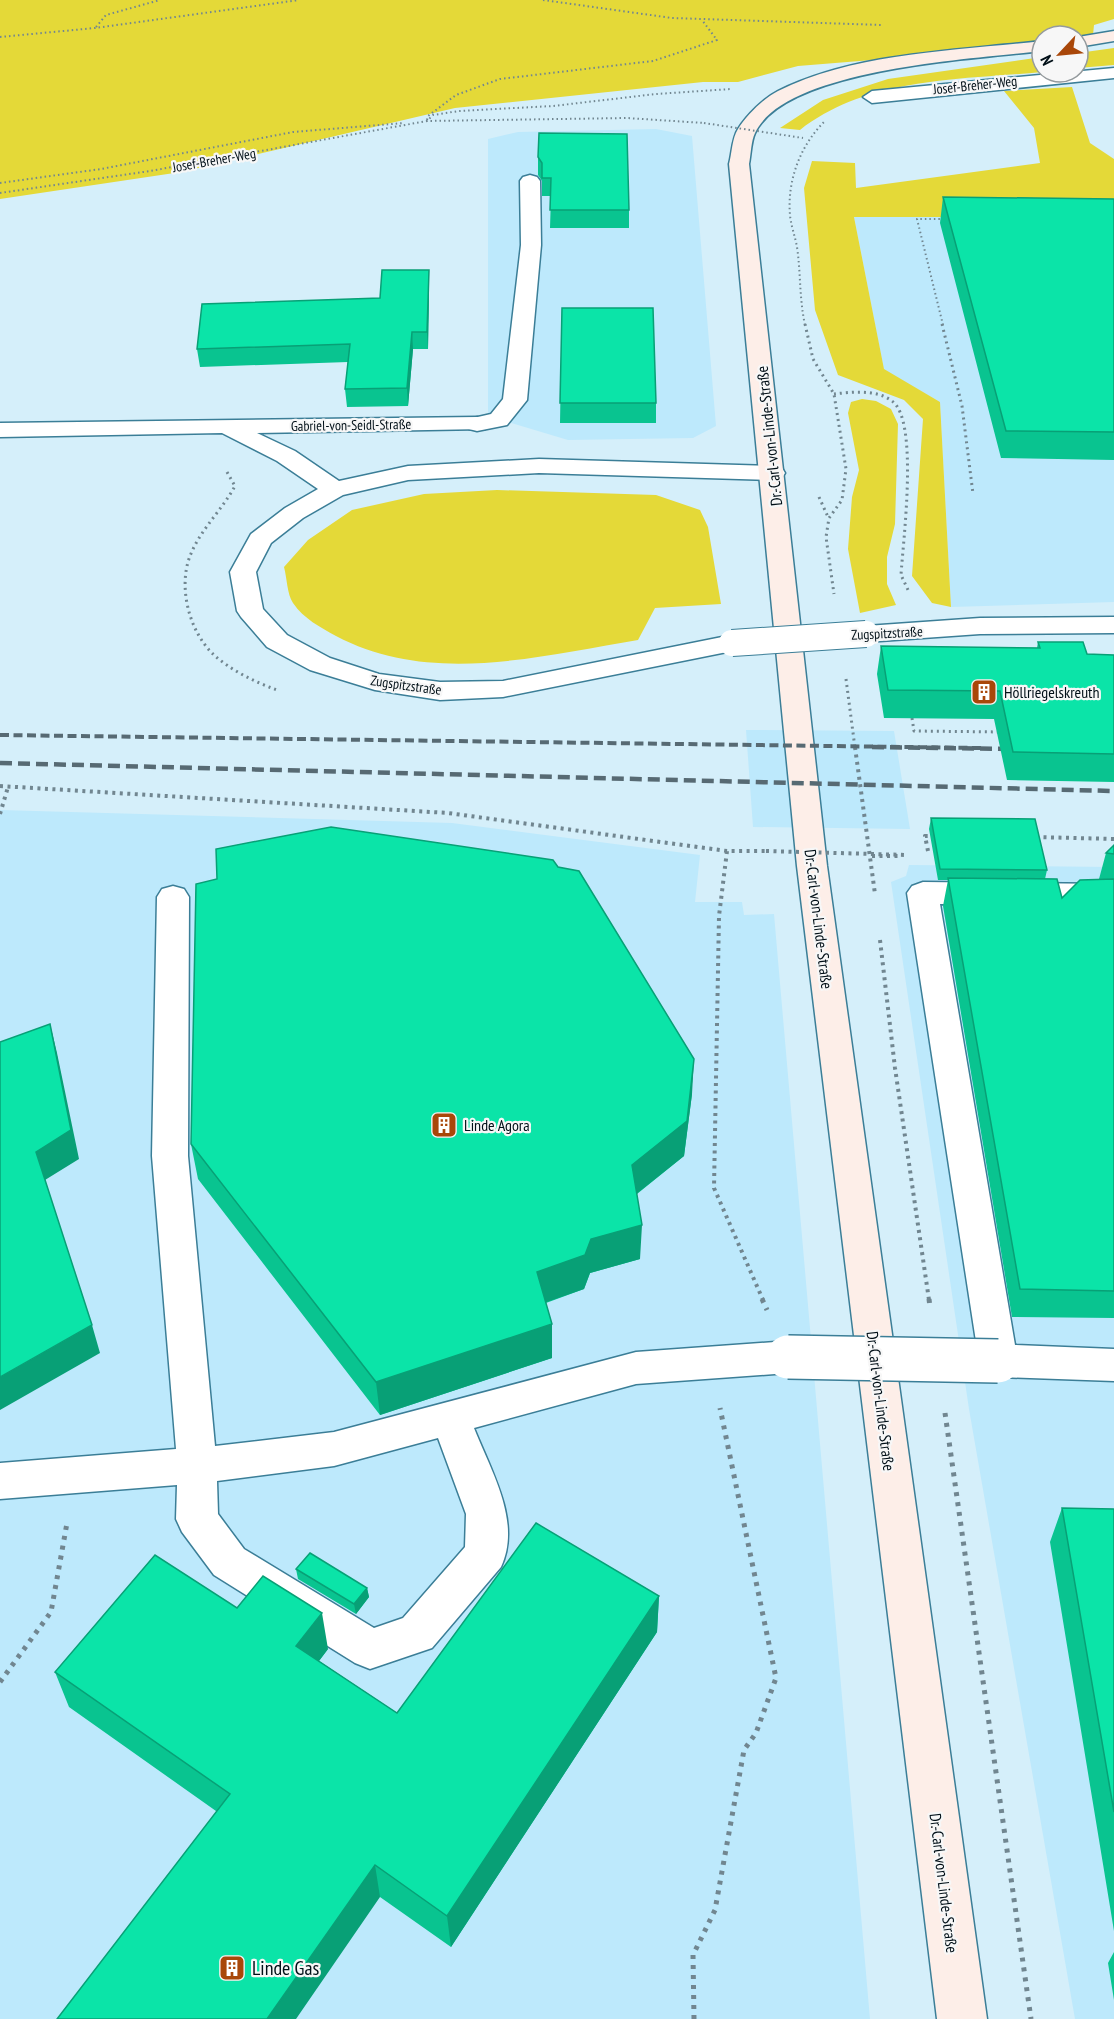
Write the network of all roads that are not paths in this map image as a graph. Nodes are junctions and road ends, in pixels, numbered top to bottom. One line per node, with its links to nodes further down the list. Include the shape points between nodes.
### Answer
1 (1114, 36): 2 (main road)
2 (1090, 40)
3 (1030, 47): 9 (main road, Dr.-Carl-von-Linde-Straße, via 856,70 782,96 746,131 739,164)
4 (1114, 73): 5 (street, Josef-Breher-Weg)
5 (872, 97)
6 (530, 181): 7 (street, Gabriel-von-Seidl-Straße, via 531,245 515,400 499,420 477,424)
7 (224, 426): 8 (street, Gabriel-von-Seidl-Straße); 10 (street, Gabriel-von-Seidl-Straße, via 286,456)
8 (0, 430)
9 (773, 473): 10 (street, Zugspitzstraße, via 539,466 408,473); 19 (main road, Dr.-Carl-von-Linde-Straße, via 812,866)
10 (335, 489): 11 (street, Zugspitzstraße, bridge, via 260,539 243,572 250,611 278,641 320,664 375,682 440,691 503,689 732,643 980,626)
11 (1114, 625)
12 (1114, 896): 14 (street, via 923,893)
13 (173, 897): 17 (street, via 170,1156)
14 (998, 1361): 15 (street); 16 (street, bridge, via 788,1357 636,1368)
15 (1114, 1365)
16 (451, 1419): 17 (street, via 334,1449); 17 (street, via 487,1514 486,1554 417,1634 370,1649 229,1562 197,1519)
17 (197, 1466): 18 (street)
18 (0, 1481)
19 (962, 2019)

